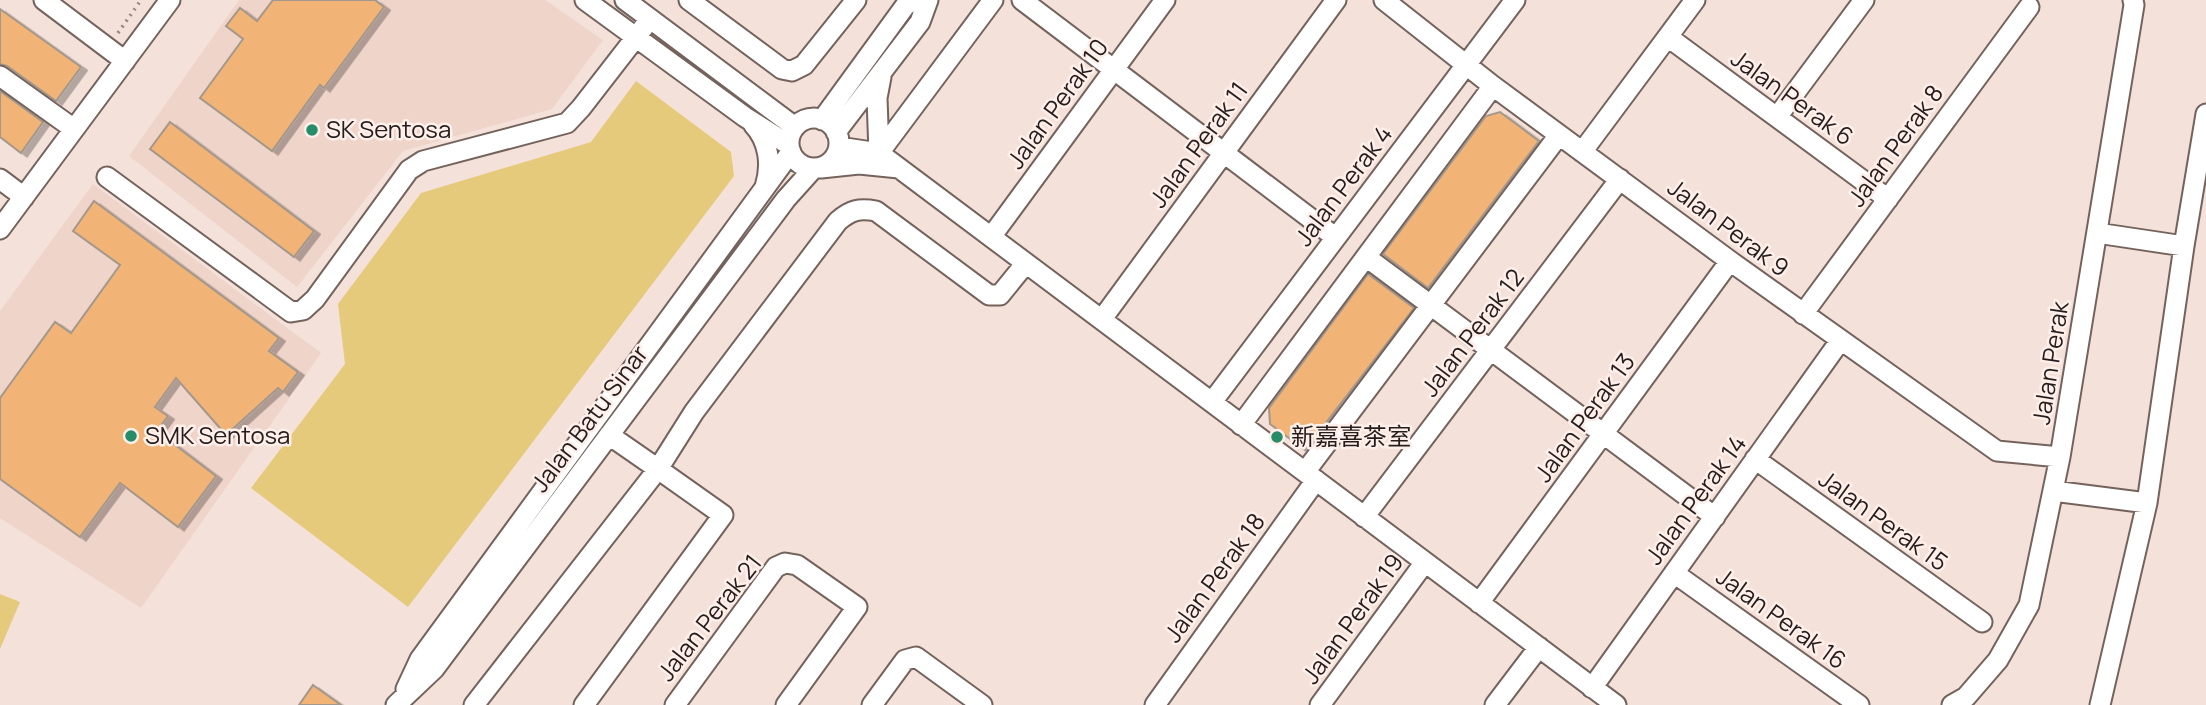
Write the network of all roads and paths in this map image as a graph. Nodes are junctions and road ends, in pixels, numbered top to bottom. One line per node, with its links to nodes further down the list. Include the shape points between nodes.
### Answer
1 (44, 0): 23 (street)
2 (141, 0): 23 (path)
3 (170, 0): 24 (street)
4 (585, 0): 21 (street)
5 (625, 0): 20 (street)
6 (689, 0): 7 (street, via 782,69 792,71 804,65)
7 (856, 0)
8 (913, 0): 30 (street)
9 (928, 0): 27 (street, via 920,22)
10 (993, 0): 41 (street)
11 (1021, 0): 26 (street)
12 (1165, 0): 26 (street, Jalan Perak 10)
13 (1336, 0): 39 (street, Jalan Perak 11)
14 (1384, 0): 25 (street, Jalan Perak 9)
15 (1515, 0): 25 (street, Jalan Perak 4)
16 (1695, 0): 22 (street)
17 (1864, 0): 34 (street)
18 (2133, 0): 51 (street, Jalan Perak)
19 (2029, 7): 49 (street, Jalan Perak 8)
20 (650, 19): 21 (street); 31 (street)
21 (635, 37): 33 (street); 44 (street, via 567,123 423,161 410,170 316,299 303,310 291,312)
22 (1668, 37): 34 (street, Jalan Perak 6); 40 (street)
23 (107, 48): 24 (street)
24 (125, 61): 35 (street)
25 (1467, 65): 29 (street, Jalan Perak 9); 53 (street, Jalan Perak 4)
26 (1113, 71): 39 (street); 52 (street, Jalan Perak 10)
27 (881, 72): 36 (street); 41 (street)
28 (0, 76): 35 (street)
29 (1493, 86): 37 (street, Jalan Perak 9); 55 (street)
30 (836, 100): 31 (street, via 810,111); 36 (street)
31 (766, 106): 38 (street)
32 (2206, 114): 54 (street)
33 (745, 117): 38 (street); 47 (street, via 760,132 767,150)
34 (1777, 117): 49 (street, Jalan Perak 6)
35 (74, 130): 48 (street)
36 (832, 133): 38 (street, via 811,119); 41 (street); 42 (street, via 833,160)
37 (1559, 135): 40 (street, Jalan Perak 9); 58 (street, Jalan Perak 18)
38 (792, 142): 42 (street, via 800,164); 47 (street, Jalan Batu Sinar)
39 (1224, 152): 53 (street); 60 (street, Jalan Perak 11)
40 (1582, 152): 46 (street, Jalan Perak 9)
41 (879, 153): 43 (street)
42 (817, 168): 43 (street, via 859,164); 66 (street, Jalan Batu Sinar, via 786,199)
43 (900, 168): 52 (street)
44 (107, 177)
45 (0, 179): 48 (street)
46 (1620, 179): 56 (street, Jalan Perak 9); 62 (street, Jalan Perak 12)
47 (764, 191): 81 (street, Jalan Batu Sinar, via 420,659)
48 (24, 197): 50 (street)
49 (1888, 199): 59 (street, Jalan Perak 8)
50 (0, 229)
51 (2097, 233): 54 (street); 67 (street, Jalan Perak)
52 (991, 237): 57 (street)
53 (1335, 237): 63 (street, Jalan Perak 4)
54 (2184, 246): 72 (street)
55 (1366, 257): 58 (street); 64 (street)
56 (1730, 261): 59 (street, Jalan Perak 9); 65 (street, Jalan Perak 13)
57 (1026, 263): 60 (street); 69 (street, via 1000,295 989,295 876,211 859,208 848,212 694,412)
58 (1430, 304): 62 (street); 70 (street, Jalan Perak 18)
59 (1803, 314): 61 (street, Jalan Perak 9)
60 (1102, 319): 63 (street)
61 (1840, 341): 67 (street, Jalan Perak 9, via 1997,451); 68 (street, Jalan Perak 14)
62 (1491, 350): 65 (street); 73 (street, Jalan Perak 12)
63 (1212, 402): 64 (street)
64 (1241, 425): 70 (street)
65 (1604, 434): 74 (street); 77 (street, Jalan Perak 13)
66 (609, 435): 69 (street); 81 (street, Jalan Batu Sinar)
67 (2060, 457): 71 (street, Jalan Perak)
68 (1755, 460): 74 (street, Jalan Perak 14); 78 (street, Jalan Perak 15)
69 (658, 469): 82 (street); 83 (street, via 723,515)
70 (1310, 476): 73 (street); 88 (street, Jalan Perak 18)
71 (2053, 491): 72 (street); 93 (street, Jalan Perak, via 2029,605 1998,660 1966,697)
72 (2147, 503): 94 (street)
73 (1364, 517): 75 (street)
74 (1714, 517): 76 (street, Jalan Perak 14)
75 (1425, 562): 77 (street); 89 (street, Jalan Perak 19)
76 (1674, 573): 80 (street, Jalan Perak 14); 92 (street, Jalan Perak 16)
77 (1479, 603): 79 (street)
78 (1982, 622)
79 (1539, 647): 80 (street); 90 (street)
80 (1592, 688): 91 (street)
81 (405, 702)
82 (474, 705)
83 (584, 705)
84 (675, 705): 85 (street, Jalan Perak 21, via 776,566 785,563 797,565 856,607)
85 (786, 705)
86 (872, 705): 87 (street, via 905,660 916,657)
87 (982, 705)
88 (1155, 705)
89 (1320, 705)
90 (1495, 705)
91 (1616, 705)
92 (1859, 705)
93 (1952, 705)
94 (2100, 705)

